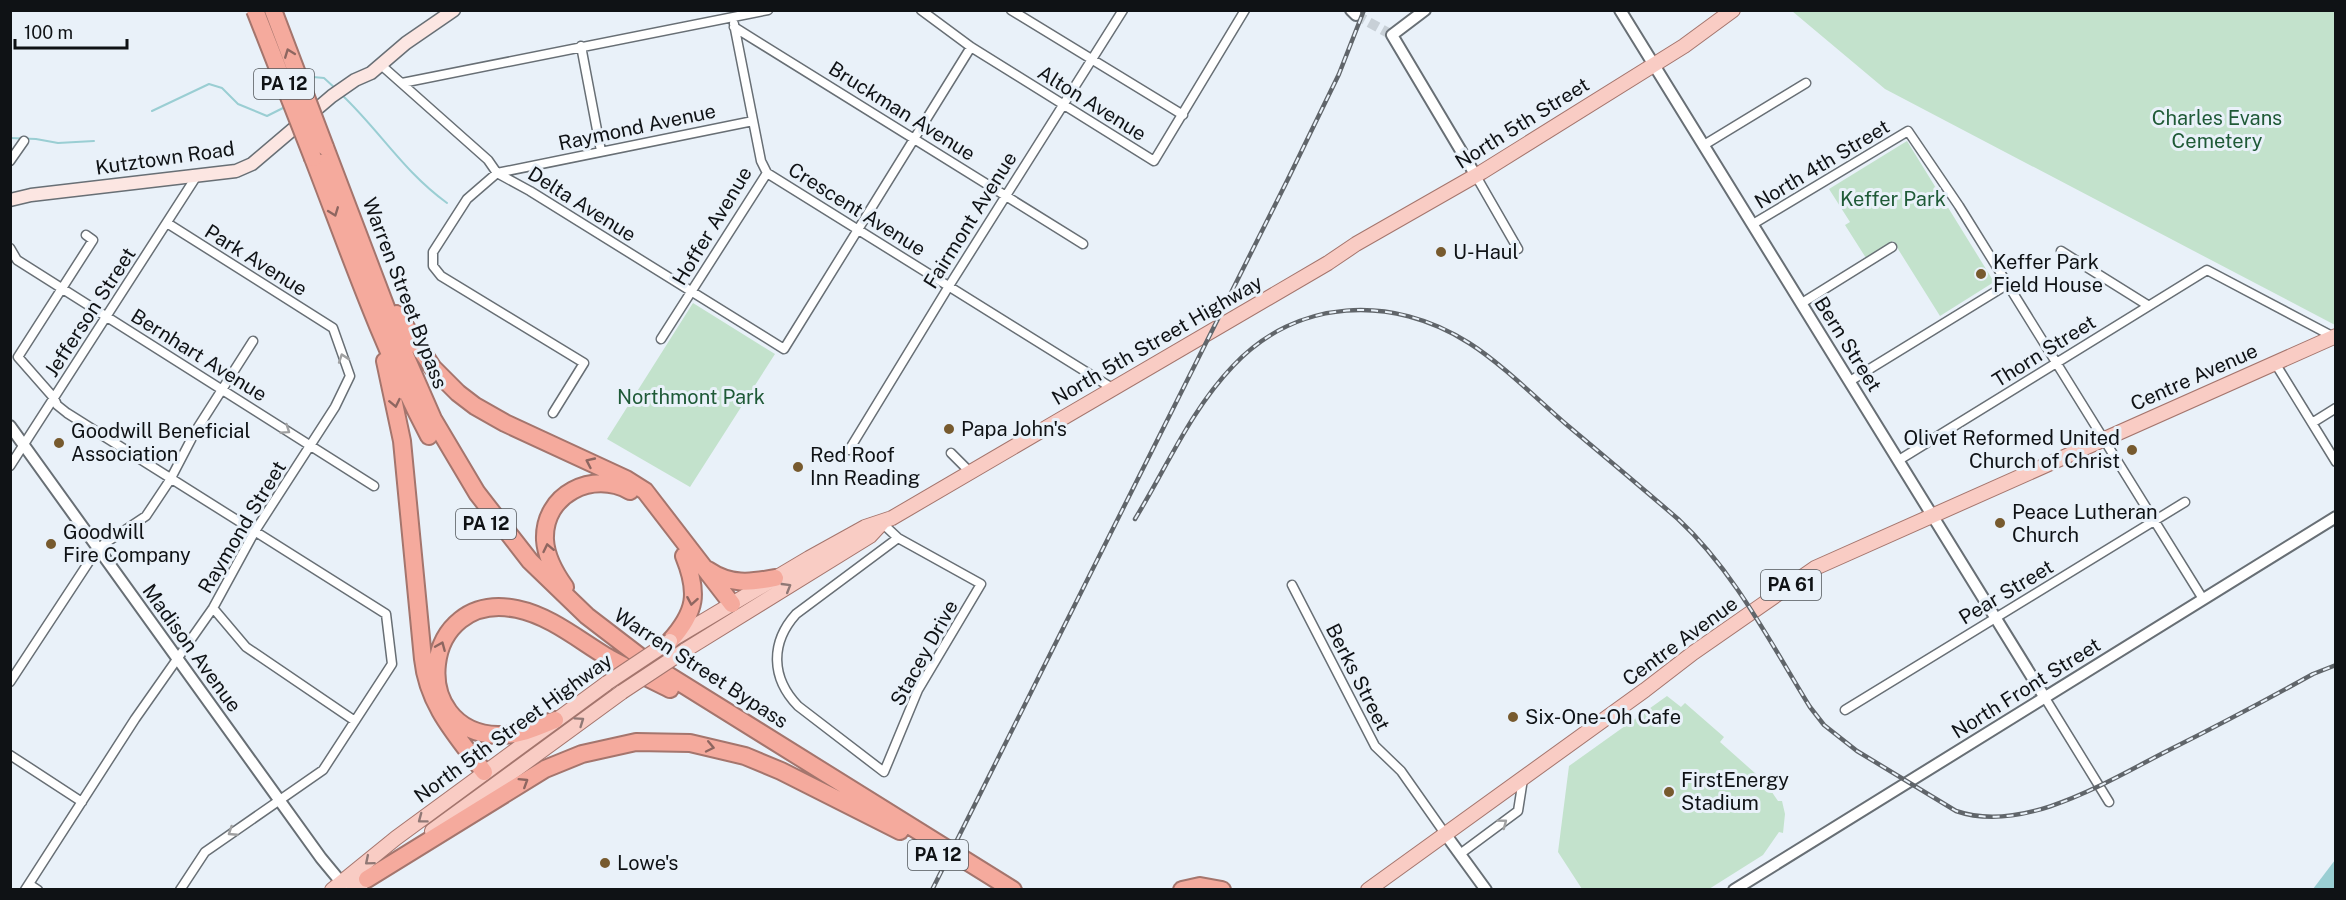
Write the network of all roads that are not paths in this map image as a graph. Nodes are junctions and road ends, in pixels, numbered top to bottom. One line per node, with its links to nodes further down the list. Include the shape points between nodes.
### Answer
1 (255, 10): 27 (highway, Warren Street Bypass / PA 12, bridge)
2 (273, 10): 27 (highway, Warren Street Bypass / PA 12, one-way to 2, bridge)
3 (454, 10): 17 (main road, Kutztown Road)
4 (768, 10): 12 (street)
5 (921, 10): 14 (street, Alton Avenue)
6 (1011, 10): 15 (street, Alton Avenue)
7 (1123, 10): 15 (street, Fairmont Avenue)
8 (1245, 10): 21 (street)
9 (1425, 10): 31 (street, via 1392,35)
10 (1620, 10): 16 (street, Bern Street)
11 (1733, 10): 16 (main road, North 5th Street)
12 (733, 22): 13 (street); 22 (street, Hoffer Avenue); 23 (street, Bruckman Avenue)
13 (581, 46): 18 (street); 26 (street)
14 (971, 47): 20 (street, Alton Avenue); 23 (street)
15 (1092, 59): 20 (street, Fairmont Avenue); 21 (street, Alton Avenue)
16 (1653, 64): 25 (street, Bern Street); 31 (main road, North 5th Street)
17 (381, 65): 18 (street, Delta Avenue); 32 (main road, Kutztown Road, via 345,86 252,164 230,173)
18 (402, 83): 29 (street, Delta Avenue, via 488,160)
19 (1806, 83): 25 (street)
20 (1063, 104): 21 (street, Alton Avenue, via 1154,161); 33 (street, Fairmont Avenue)
21 (1183, 115)
22 (753, 121): 26 (street, Raymond Avenue); 30 (street, Hoffer Avenue)
23 (915, 138): 33 (street, Bruckman Avenue); 37 (street)
24 (24, 141): 28 (street)
25 (1704, 145): 36 (street, Bern Street)
26 (601, 151): 29 (street, Raymond Avenue)
27 (319, 152): 44 (highway, Warren Street Bypass / PA 12); 51 (highway, Warren Street Bypass / PA 12, one-way to 51)
28 (10, 161)
29 (497, 173): 49 (street, Delta Avenue); 65 (street, Raymond Avenue, via 467,199 433,252 432,266 584,363)
30 (766, 173): 37 (street, Crescent Avenue); 49 (street, Hoffer Avenue)
31 (1476, 176): 42 (street); 45 (main road, North 5th Street)
32 (196, 177): 34 (main road, Kutztown Road); 35 (street, Jefferson Street)
33 (1006, 195): 39 (street, Bruckman Avenue); 47 (street, Fairmont Avenue)
34 (10, 200)
35 (167, 223): 53 (street, Jefferson Street); 54 (street, Park Avenue)
36 (1753, 224): 46 (street, North 4th Street, via 1908,131); 50 (street, Bern Street)
37 (857, 229): 47 (street, Crescent Avenue); 49 (street, Delta Avenue, via 784,349)
38 (86, 235): 48 (street, via 93,240)
39 (1083, 244)
40 (1892, 247): 50 (street)
41 (10, 248): 48 (street, Bernhart Avenue, via 17,260)
42 (1518, 249)
43 (2061, 251): 52 (street)
44 (367, 254): 88 (highway, one-way to 44, via 639,486 494,418 449,385 410,336); 94 (highway, Warren Street Bypass / PA 12, via 416,382 453,457 517,545)
45 (1328, 263): 61 (main road, North 5th Street Highway)
46 (2008, 284): 58 (street); 60 (street)
47 (949, 286): 61 (street, Crescent Avenue); 71 (street, Fairmont Avenue)
48 (62, 288): 53 (street, Bernhart Avenue); 63 (street, via 18,357)
49 (692, 291): 56 (street, Hoffer Avenue)
50 (1802, 303): 60 (street, Bern Street)
51 (370, 306): 99 (highway, Warren Street Bypass / PA 12, via 433,443 495,536 522,568 581,624); 105 (highway, one-way to 105, via 400,427 428,685 441,713)
52 (2149, 306): 55 (street, Thorn Street, via 2207,270); 58 (street, Thorn Street)
53 (107, 316): 62 (street, Bernhart Avenue); 63 (street, Jefferson Street)
54 (327, 324): 70 (street, Raymond Street, one-way to 54, via 350,376 333,328)
55 (2335, 336): 59 (main road, Centre Avenue / PA 61)
56 (661, 339)
57 (253, 341): 62 (street)
58 (2057, 363): 68 (street); 73 (street, Thorn Street)
59 (2275, 363): 66 (street); 68 (main road, Centre Avenue / PA 61)
60 (1850, 381): 73 (street, Bern Street)
61 (1112, 388): 76 (main road, North 5th Street Highway)
62 (222, 389): 70 (street, Bernhart Avenue, one-way to 70); 77 (street)
63 (54, 398): 69 (street, Jefferson Street); 77 (street, via 67,413)
64 (2336, 408): 66 (street)
65 (553, 412)
66 (2312, 423): 74 (street)
67 (10, 426): 69 (street, Madison Avenue)
68 (2104, 439): 80 (main road, Centre Avenue / PA 61); 82 (street)
69 (24, 445): 75 (street, Jefferson Street); 86 (street, Madison Avenue)
70 (309, 446): 78 (street, Bernhart Avenue); 84 (street, Raymond Street)
71 (849, 450)
72 (951, 453): 76 (street)
73 (1899, 460): 80 (street, Bern Street)
74 (2336, 462)
75 (10, 466)
76 (970, 472): 83 (main road, North 5th Street Highway)
77 (171, 480): 84 (street); 86 (street, via 146,516)
78 (374, 486)
79 (2185, 502): 82 (street, Pear Street)
80 (1933, 515): 95 (street, Bern Street); 106 (main road, Centre Avenue / PA 61, via 1815,568)
81 (2336, 517): 91 (street, North Front Street)
82 (2154, 521): 91 (street); 95 (street, Pear Street)
83 (882, 523): 85 (street); 89 (main road, North 5th Street Highway, via 865,527); 93 (main road, North 5th Street Highway, one-way to 83, via 861,541)
84 (255, 531): 92 (street, Raymond Street); 103 (street, via 386,614 392,664)
85 (898, 538): 85 (street, Stacey Drive, via 796,614 777,650 780,680 790,698 884,772 918,690 981,584)
86 (98, 548): 97 (street, Madison Avenue); 98 (street)
87 (684, 556): 93 (highway); 94 (highway, one-way to 87, via 559,579 546,547 549,518 569,492 601,482 628,490 648,507); 96 (highway, one-way to 96, via 692,577 693,599 686,622)
88 (704, 568): 89 (highway, via 736,582); 93 (highway)
89 (776, 578): 93 (main road, North 5th Street Highway)
90 (1292, 585): 112 (street, Berks Street, via 1375,746 1401,771)
91 (2203, 599): 100 (street, North Front Street)
92 (213, 608): 97 (street, Raymond Street); 103 (street, via 246,647)
93 (731, 610): 96 (main road, North 5th Street Highway); 107 (main road, North 5th Street Highway, one-way to 93, bridge, via 684,651)
94 (588, 616): 120 (highway, Warren Street Bypass / PA 12, via 675,680)
95 (1996, 618): 100 (street, Bern Street); 101 (street, Pear Street)
96 (670, 641): 102 (main road, North 5th Street Highway, bridge)
97 (178, 660): 108 (street, Madison Avenue); 109 (street, Raymond Street)
98 (10, 682)
99 (670, 689): 102 (highway, one-way to 99, via 522,732 499,735 475,731 455,717 441,698 435,674 439,650 450,629 469,614 486,608 526,611); 111 (highway, Warren Street Bypass / PA 12)
100 (2045, 698): 110 (street); 125 (street, North Front Street)
101 (1845, 710)
102 (555, 720): 105 (main road, North 5th Street Highway)
103 (355, 721): 108 (street, via 323,770)
104 (10, 755): 109 (street)
105 (484, 772): 107 (main road); 116 (main road, North 5th Street Highway, one-way to 116, via 396,838)
106 (1524, 778): 112 (main road, Centre Avenue / PA 61); 113 (street, one-way to 106, via 1518,811)
107 (499, 781): 114 (main road, North 5th Street Highway)
108 (281, 801): 116 (street, Madison Avenue); 118 (street, one-way to 118, via 205,852)
109 (82, 802): 115 (street, Raymond Street)
110 (2109, 802)
111 (900, 831): 114 (highway, one-way to 111, via 545,769 582,754 636,742 690,743 745,756); 119 (highway, Warren Street Bypass / PA 12)
112 (1446, 835): 113 (street); 123 (main road, Centre Avenue / PA 61)
113 (1460, 854): 124 (street)
114 (367, 879): 116 (main road, North 5th Street Highway)
115 (27, 887): 117 (street)
116 (343, 888)
117 (38, 890)
118 (180, 890)
119 (995, 890)
120 (1013, 890)
121 (1182, 890): 122 (highway, via 1205,886)
122 (1222, 890)
123 (1368, 890)
124 (1486, 890)
125 (1734, 890)

